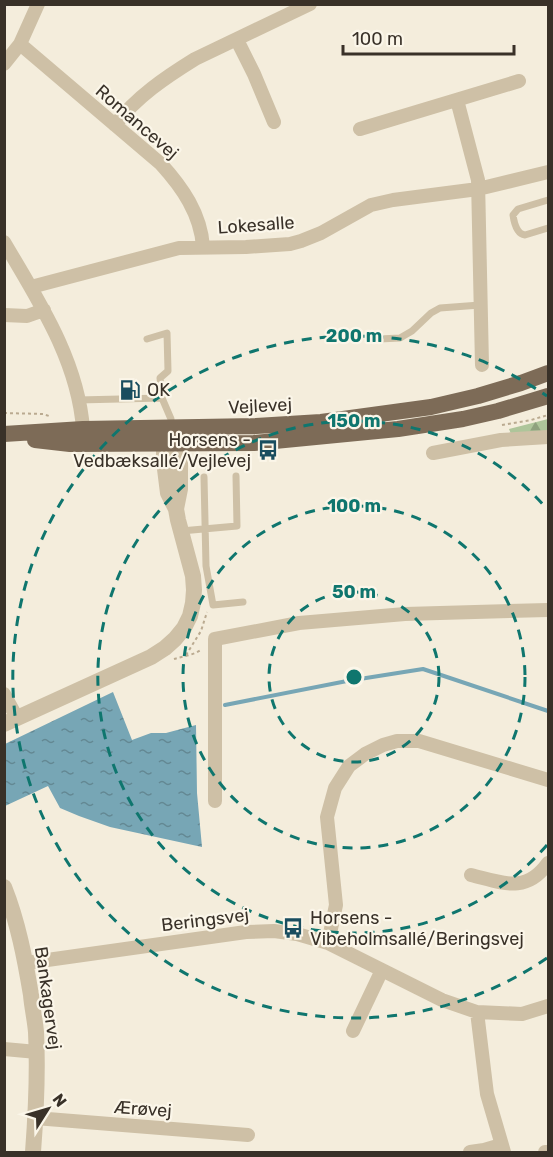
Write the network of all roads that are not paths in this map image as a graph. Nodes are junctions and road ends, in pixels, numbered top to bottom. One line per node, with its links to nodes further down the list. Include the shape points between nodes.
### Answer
1 (38, 4): 4 (street)
2 (310, 4): 3 (street)
3 (237, 40): 8 (street); 9 (street, via 195,59 163,80)
4 (20, 44): 5 (street); 9 (street, Romancevej)
5 (4, 64)
6 (519, 81): 7 (street)
7 (457, 100): 10 (street); 12 (street)
8 (274, 122)
9 (115, 126): 16 (street, Romancevej, via 175,180 193,210)
10 (360, 129)
11 (549, 172): 12 (street, Lokesalle)
12 (478, 189): 16 (street, Lokesalle, via 370,205 321,233 290,244); 18 (street)
13 (549, 200): 14 (lane, via 513,215 521,235)
14 (549, 228)
15 (4, 242): 17 (street)
16 (203, 247): 17 (street, Lokesalle, via 179,248)
17 (31, 287): 19 (street)
18 (480, 305): 22 (lane, via 440,308 400,338); 23 (street)
19 (44, 310): 20 (street, via 27,316); 27 (street, via 65,355)
20 (4, 315)
21 (147, 339): 26 (lane, via 167,333 168,371 160,378)
22 (379, 339)
23 (482, 365)
24 (549, 373): 29 (main road, Vejlevej, via 431,407 321,422)
25 (549, 396): 32 (main road, Vejlevej, via 474,417 398,429 254,442)
26 (162, 398): 27 (lane); 29 (lane)
27 (78, 400): 28 (street)
28 (83, 429): 29 (main road, Vejlevej); 30 (main road, Vejlevej)
29 (171, 429): 32 (street)
30 (4, 435): 32 (main road, Vejlevej, via 70,444)
31 (549, 437): 33 (street, via 501,440)
32 (172, 444): 37 (street, via 168,493)
33 (434, 453)
34 (236, 476): 36 (lane, via 237,526)
35 (204, 477): 36 (lane)
36 (205, 529): 37 (lane); 38 (lane)
37 (181, 531): 38 (street)
38 (199, 568): 39 (lane, via 213,605); 42 (street, via 190,616 165,648)
39 (243, 602)
40 (549, 610): 44 (street, via 405,614 299,623 215,639)
41 (4, 694): 42 (street)
42 (11, 721)
43 (549, 780): 48 (street, via 419,741 382,745 357,760 335,788 327,817 336,905)
44 (215, 801)
45 (549, 863): 46 (street, via 541,873 511,885)
46 (471, 875)
47 (4, 887): 49 (street, Bankagervej)
48 (328, 943): 49 (street, Beringsvej, via 297,934 246,932); 50 (street, Beringsvej)
49 (26, 963): 55 (street, Bankagervej)
50 (382, 969): 52 (street, Beringsvej, via 442,1000); 53 (street)
51 (549, 1006): 52 (street, Beringsvej, via 522,1014)
52 (477, 1012): 58 (street, via 487,1094)
53 (353, 1031)
54 (4, 1049): 55 (street)
55 (37, 1052): 56 (street, Bankagervej)
56 (35, 1118): 57 (street, Ærøvej); 59 (street, Bankagervej)
57 (248, 1135)
58 (502, 1149): 60 (street)
59 (33, 1152)
60 (470, 1152)

